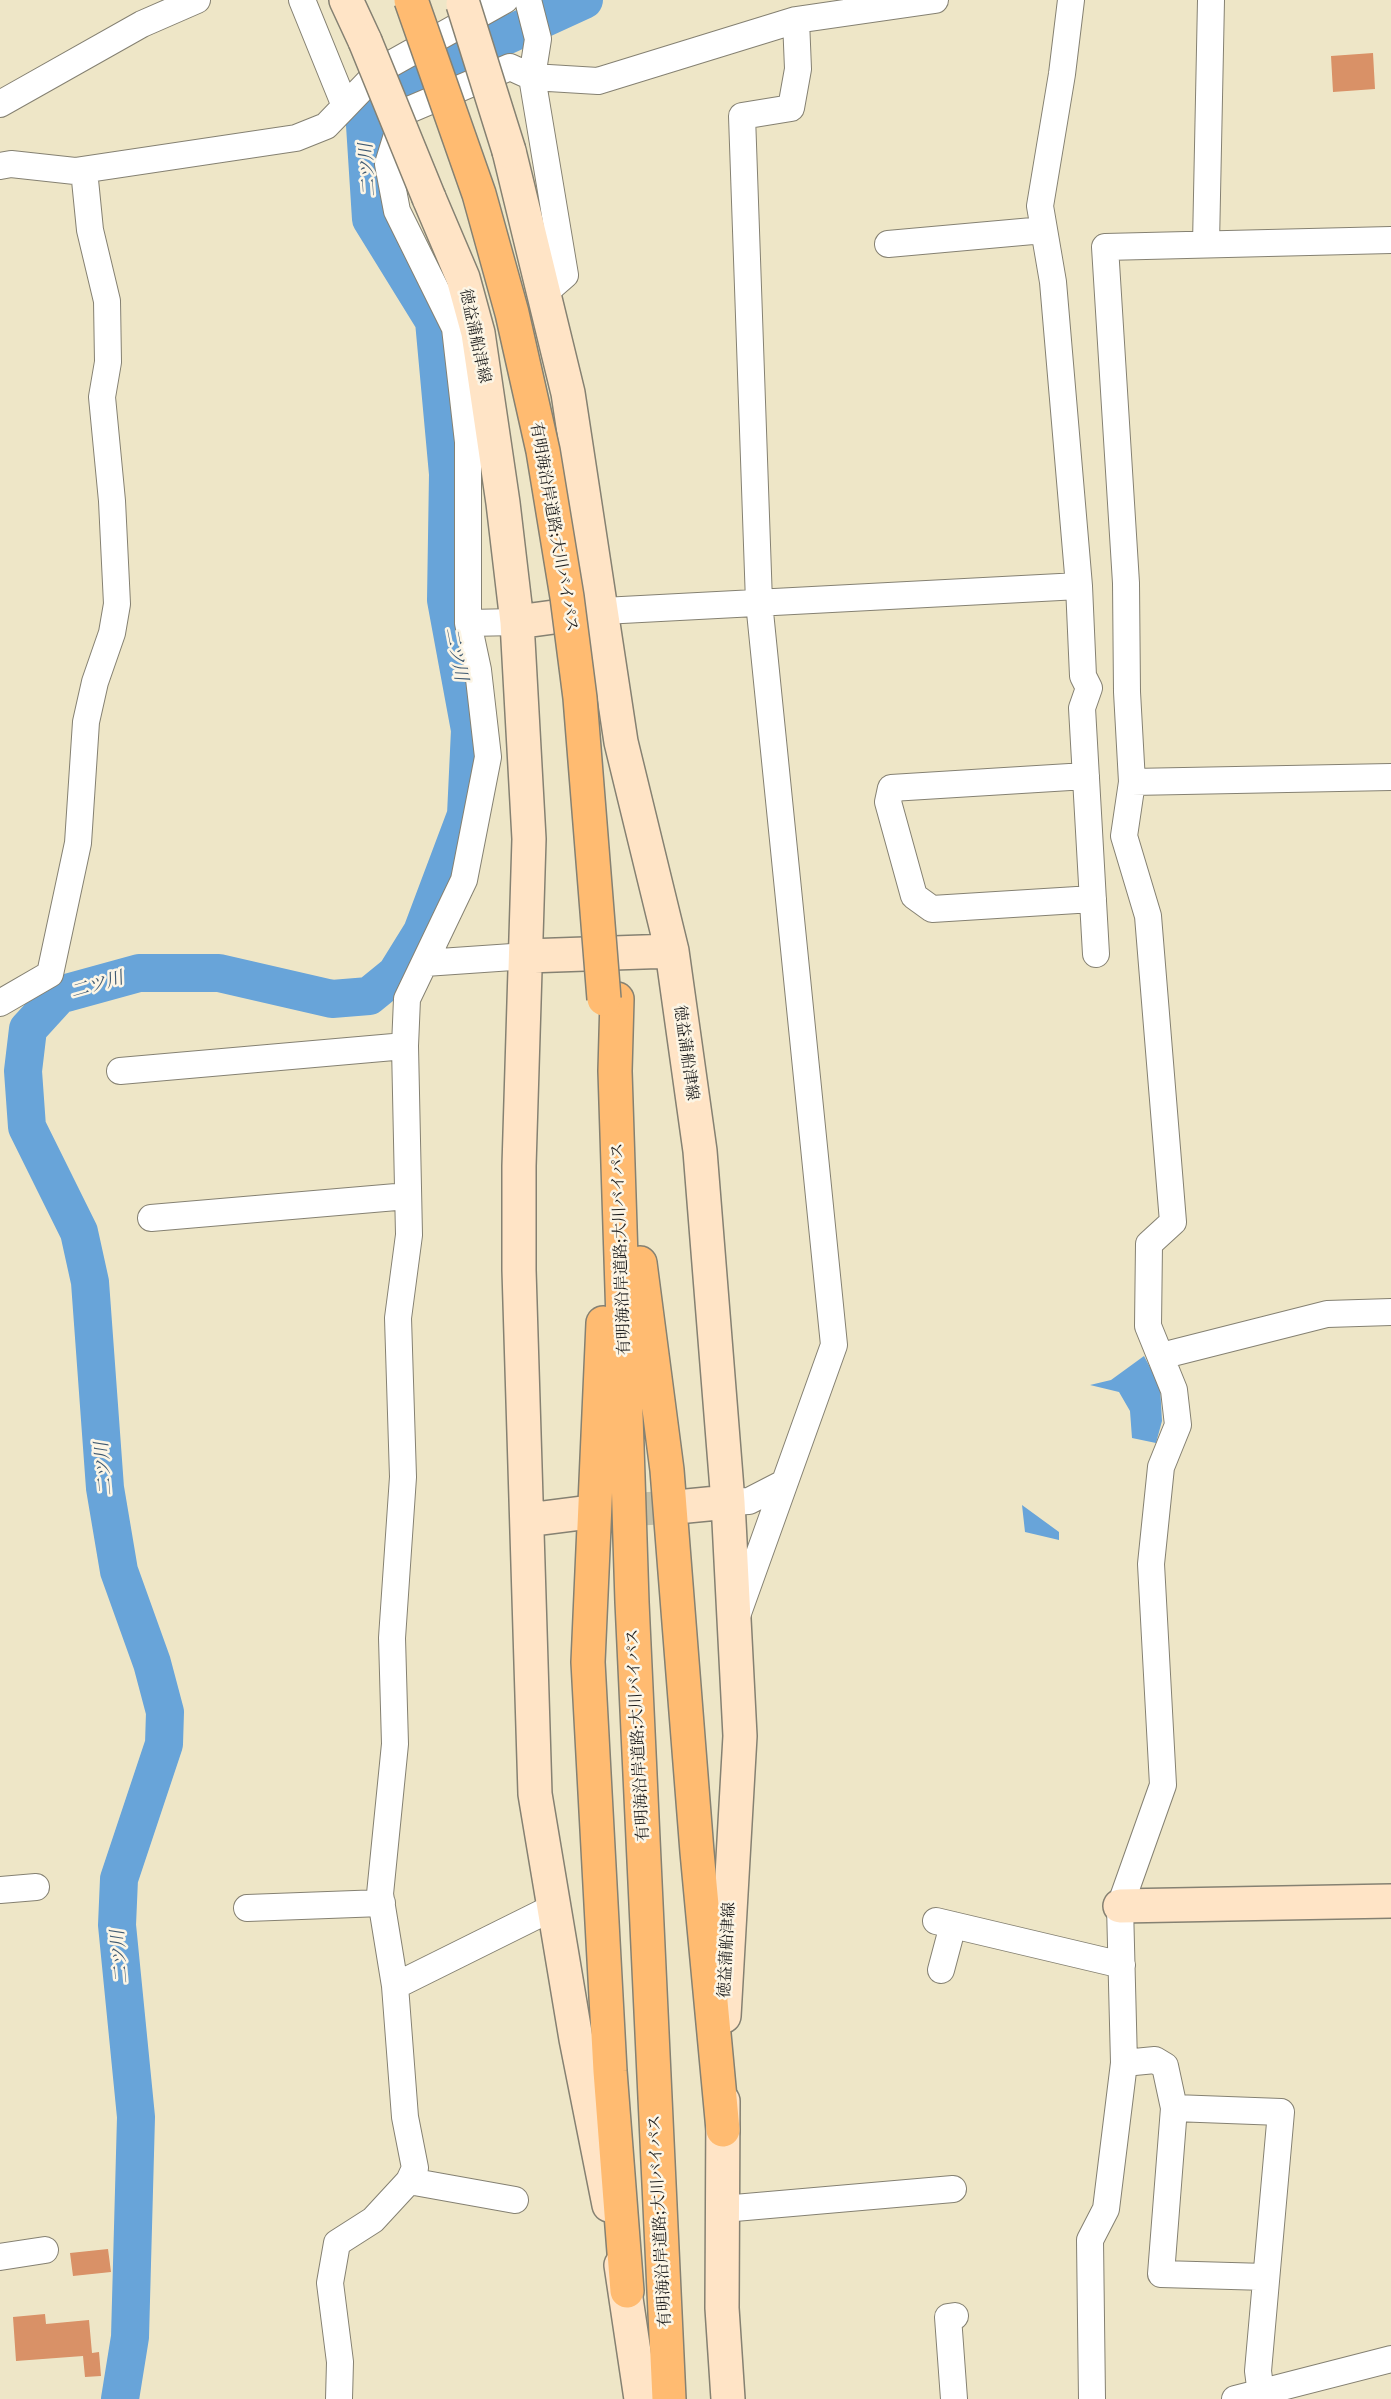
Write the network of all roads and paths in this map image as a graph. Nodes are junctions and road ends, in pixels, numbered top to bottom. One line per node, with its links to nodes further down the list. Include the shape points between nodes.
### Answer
1 (197, 0): 14 (street, via 142,24)
2 (302, 0): 15 (street)
3 (346, 0): 26 (main road, 徳益蒲船津線, bridge, via 463,278 478,333)
4 (411, 0): 36 (highway, 有明海沿岸道路;大川バイパス, bridge, via 479,194 512,313 543,451 580,698)
5 (426, 0): 36 (highway, 有明海沿岸道路;大川バイパス, via 491,192 524,309 555,447 591,696)
6 (505, 0): 15 (street, via 380,70)
7 (528, 0): 13 (street, via 538,39)
8 (935, 0): 12 (street)
9 (1071, 0): 18 (street, via 1040,206)
10 (1210, 0): 21 (street)
11 (462, 2): 22 (main road, 徳益蒲船津線, bridge, via 509,151)
12 (796, 20): 13 (street, via 598,81); 24 (street, via 798,69 791,108 742,117)
13 (532, 77): 22 (street, via 565,275); 27 (street, via 510,67 404,112 388,164 397,211 455,328 468,442)
14 (0, 104)
15 (345, 106): 17 (street, via 326,126 296,138)
16 (0, 166): 17 (street)
17 (84, 170): 37 (street, via 90,230 107,301 108,362 102,397 117,604 86,722 78,843 50,974)
18 (1044, 230): 20 (street); 23 (street, via 1053,282)
19 (1391, 240): 21 (street)
20 (888, 244)
21 (1206, 244): 30 (street, via 1105,247 1126,583)
22 (542, 295): 25 (main road, 徳益蒲船津線, via 568,393)
23 (1079, 586): 24 (street); 28 (street, via 1083,676 1089,688 1082,708)
24 (759, 602): 25 (street); 45 (street, via 834,1345)
25 (603, 611): 26 (main road); 32 (main road, 徳益蒲船津線, via 621,742)
26 (517, 622): 27 (street); 34 (main road, 徳益蒲船津線, via 529,838)
27 (468, 623): 35 (street, via 488,756 464,880)
28 (1086, 776): 31 (street); 31 (street, via 891,788 888,802 914,896 932,909)
29 (1391, 777): 30 (street)
30 (1132, 782): 44 (street, via 1124,836 1148,916 1173,1222 1149,1244 1148,1326)
31 (1093, 899): 33 (street)
32 (672, 951): 34 (main road); 46 (main road, 徳益蒲船津線, via 700,1151)
33 (1096, 954)
34 (527, 956): 35 (street); 49 (main road, 徳益蒲船津線, via 519,1166)
35 (425, 963): 38 (street, via 407,999)
36 (610, 999): 40 (highway, 有明海沿岸道路;大川バイパス)
37 (0, 1003)
38 (405, 1046): 39 (street); 41 (street)
39 (120, 1071)
40 (615, 1071): 63 (highway, via 667,1470); 71 (highway, via 588,1662 610,2071); 77 (highway, 有明海沿岸道路;大川バイパス, via 632,1602)
41 (408, 1196): 42 (street); 54 (street, via 409,1235 398,1318 403,1477 392,1638 395,1744)
42 (151, 1218)
43 (1391, 1312): 44 (street, via 1327,1314)
44 (1161, 1356): 55 (street, via 1174,1390 1178,1425 1161,1467 1151,1564 1163,1785)
45 (782, 1484): 46 (street, via 749,1501); 50 (street)
46 (728, 1502): 47 (main road); 50 (main road, 徳益蒲船津線)
47 (687, 1506)
48 (582, 1513): 49 (main road)
49 (527, 1520): 56 (main road, 徳益蒲船津線, via 535,1794)
50 (734, 1625): 63 (main road, 徳益蒲船津線, via 740,1736 724,1981)
51 (36, 1887): 52 (street)
52 (0, 1890)
53 (1391, 1901): 55 (main road)
54 (382, 1903): 57 (street); 60 (street)
55 (1120, 1906): 58 (street)
56 (554, 1907): 60 (street); 71 (main road, 徳益蒲船津線, via 576,2039)
57 (247, 1908)
58 (1122, 1965): 59 (street, via 944,1923); 61 (street)
59 (941, 1970)
60 (395, 1986): 64 (street, via 405,2116 415,2168)
61 (1124, 2064): 62 (street, via 1155,2060 1165,2066); 80 (street, via 1106,2209 1090,2240)
62 (1174, 2108): 70 (street, via 1161,2274); 70 (street, via 1281,2112)
63 (723, 2130): 67 (main road, 徳益蒲船津線)
64 (409, 2181): 66 (street); 75 (street, via 373,2220 337,2243 330,2283 340,2361)
65 (953, 2189): 67 (street)
66 (515, 2200)
67 (723, 2209): 78 (main road, 徳益蒲船津線, via 722,2308)
68 (45, 2250): 69 (street)
69 (0, 2257)
70 (1266, 2277): 74 (street, via 1258,2371)
71 (627, 2291): 76 (main road, 徳益蒲船津線)
72 (955, 2316): 79 (street, via 948,2317)
73 (1391, 2359): 74 (street)
74 (1261, 2394): 81 (street)
75 (339, 2399)
76 (641, 2399)
77 (669, 2399)
78 (728, 2399)
79 (954, 2399)
80 (1092, 2399)
81 (1235, 2399)

